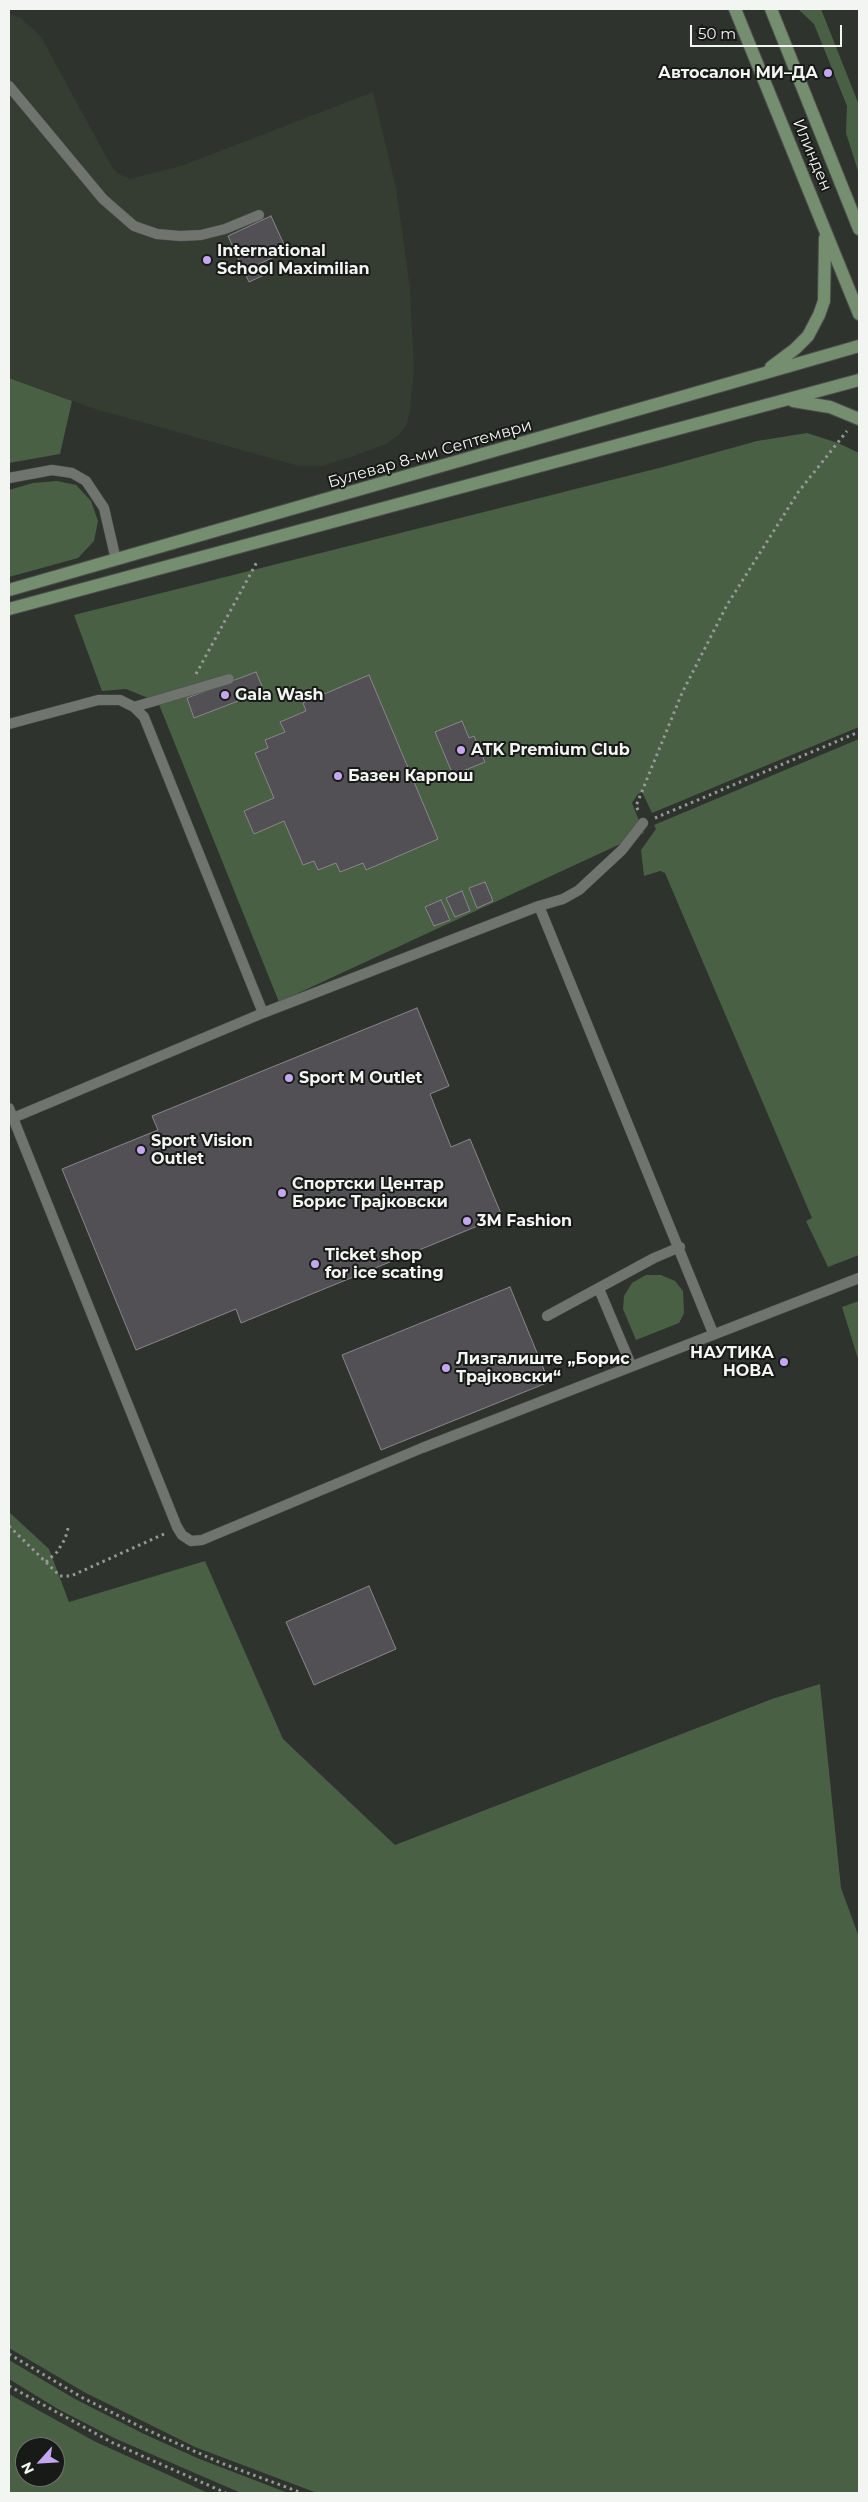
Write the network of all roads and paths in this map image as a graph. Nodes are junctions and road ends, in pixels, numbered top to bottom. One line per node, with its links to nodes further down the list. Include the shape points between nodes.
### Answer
1 (735, 9): 6 (street, Илинден)
2 (771, 9): 4 (street, Илинден)
3 (9, 86): 5 (lane, via 103,199 134,226 157,234 201,235)
4 (851, 208): 7 (street); 8 (street, Илинден)
5 (259, 215)
6 (822, 221): 9 (street, Илинден); 11 (street, via 826,246 824,301 820,315 796,349)
7 (859, 221)
8 (859, 230)
9 (859, 314)
10 (859, 346): 11 (street, Булевар 8-ми Септември)
11 (760, 374): 17 (street, Булевар 8-ми Септември)
12 (859, 380): 13 (street)
13 (770, 404): 14 (street, via 805,402 830,407); 20 (street)
14 (859, 419)
15 (850, 429): 26 (path, via 799,491 727,605 697,661 636,806)
16 (9, 478): 17 (lane, via 52,470 72,473 86,481 104,508)
17 (116, 560): 19 (street, Булевар 8-ми Септември)
18 (258, 560): 22 (path)
19 (9, 590)
20 (9, 609)
21 (229, 679): 22 (lane)
22 (187, 690): 23 (lane)
23 (134, 707): 24 (lane, via 120,700 98,700); 28 (lane, via 144,717)
24 (9, 724)
25 (859, 732): 26 (path)
26 (643, 823): 27 (lane, via 622,850 579,890 563,900)
27 (539, 906): 28 (lane); 30 (lane)
28 (263, 1013): 29 (lane)
29 (11, 1113): 38 (lane)
30 (680, 1246): 32 (lane); 34 (lane)
31 (859, 1278): 34 (lane)
32 (599, 1289): 33 (lane); 35 (lane)
33 (547, 1316)
34 (713, 1333): 35 (lane)
35 (631, 1365): 38 (lane, via 202,1540 187,1540)
36 (68, 1525): 39 (path, via 65,1539)
37 (9, 1526): 39 (path)
38 (177, 1527): 39 (path, via 70,1576 60,1576)
39 (46, 1562)
40 (9, 2354): 43 (path, via 83,2398 147,2430 221,2463)
41 (9, 2386): 42 (path, via 113,2443)
42 (226, 2493)
43 (302, 2493)

